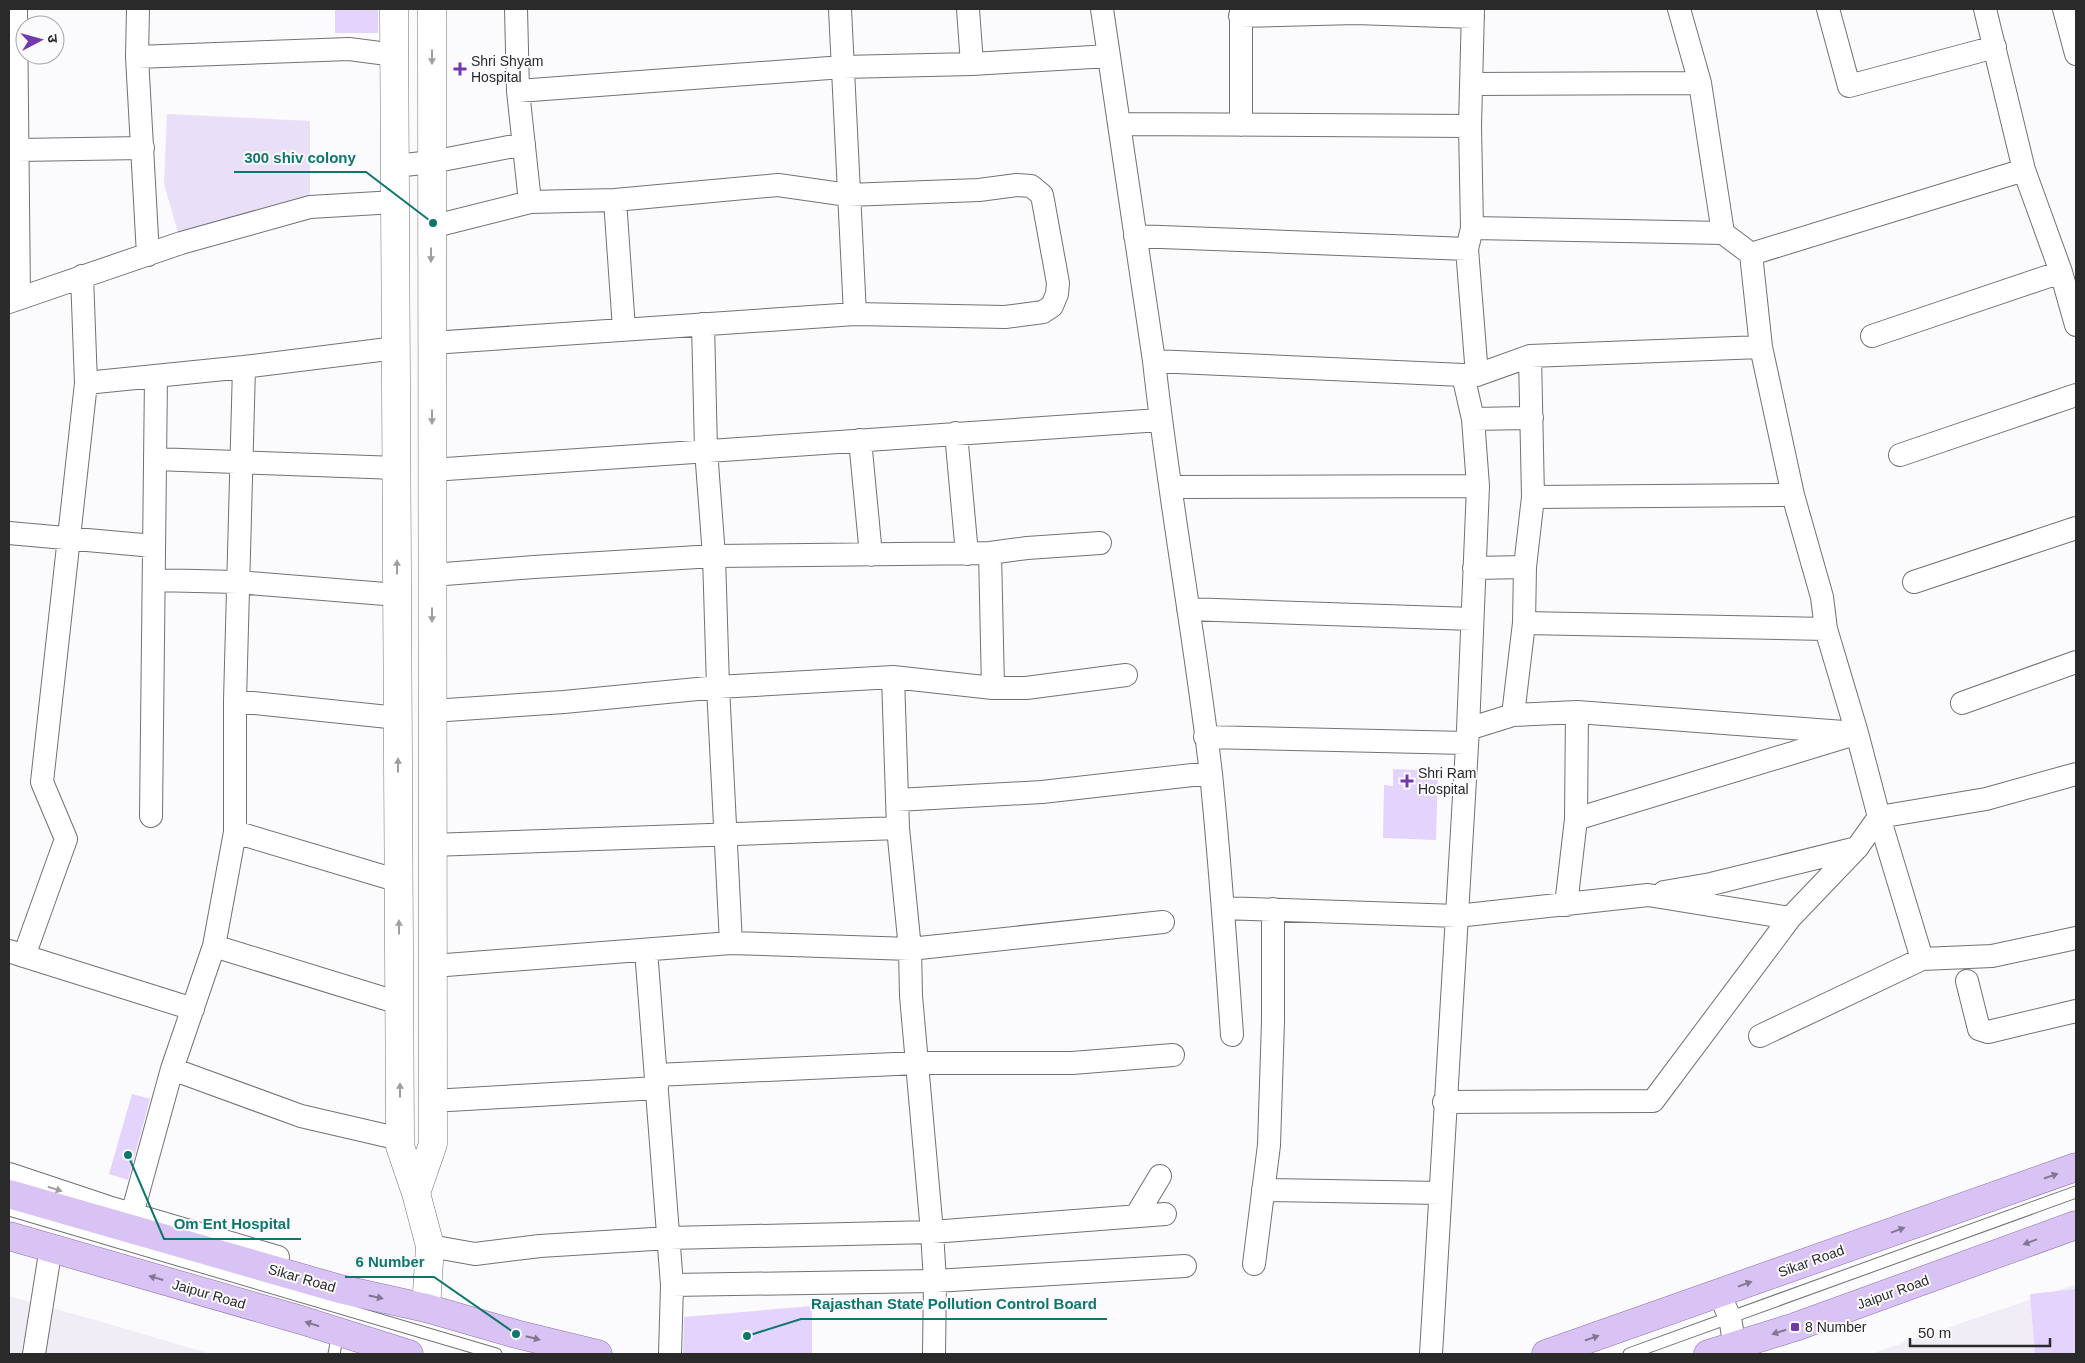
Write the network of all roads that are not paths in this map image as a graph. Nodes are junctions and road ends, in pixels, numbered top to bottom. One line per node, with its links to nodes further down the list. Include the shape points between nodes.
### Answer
1 (16, 9): 31 (street)
2 (138, 9): 20 (street)
3 (394, 9): 18 (street)
4 (432, 9): 32 (street, one-way to 32)
5 (516, 9): 25 (street)
6 (840, 9): 22 (street)
7 (968, 9): 21 (street)
8 (1102, 9): 19 (street)
9 (1679, 9): 23 (street)
10 (1828, 9): 16 (street, via 1849,86)
11 (1985, 9): 16 (street)
12 (2064, 9): 17 (street)
13 (1355, 11): 14 (street); 15 (street)
14 (1241, 12): 27 (street)
15 (1473, 13): 24 (street)
16 (1995, 47): 34 (street)
17 (2076, 54)
18 (394, 55): 20 (street, via 349,49); 33 (street)
19 (1109, 56): 21 (street); 26 (street)
20 (137, 57): 30 (street)
21 (972, 64): 22 (street)
22 (844, 67): 25 (street); 35 (street)
23 (1700, 83): 24 (street); 40 (street)
24 (1472, 84): 28 (street)
25 (518, 91): 29 (street)
26 (1119, 124): 27 (street); 41 (street)
27 (1241, 125): 28 (street)
28 (1470, 126): 42 (street)
29 (524, 144): 32 (street); 38 (street)
30 (143, 148): 31 (street); 43 (street)
31 (18, 150): 47 (street)
32 (432, 162): 33 (street); 39 (street)
33 (395, 166): 37 (street)
34 (2024, 170): 44 (street); 45 (street)
35 (848, 195): 36 (street, via 778,185); 48 (street); 48 (street, via 1031,186 1042,195 1058,283 1052,306 1043,312 1005,317)
36 (615, 200): 38 (street); 51 (street)
37 (395, 202): 43 (street, via 310,207); 55 (street)
38 (530, 202): 39 (street)
39 (431, 227): 53 (street, one-way to 53)
40 (1723, 233): 42 (street); 44 (street)
41 (1135, 236): 42 (street); 57 (street)
42 (1469, 239): 59 (street)
43 (148, 254): 46 (street)
44 (1751, 254): 54 (street)
45 (2061, 272): 50 (street); 52 (street)
46 (82, 276): 47 (street); 61 (street)
47 (14, 299)
48 (855, 314): 49 (street)
49 (703, 324): 51 (street); 68 (street)
50 (2076, 326)
51 (624, 329): 53 (street)
52 (1872, 336)
53 (432, 343): 73 (street, one-way to 73)
54 (1762, 347): 56 (street); 76 (street)
55 (396, 348): 58 (street); 72 (street)
56 (1530, 356): 59 (street); 63 (street)
57 (1154, 362): 59 (street); 65 (street)
58 (244, 367): 60 (street); 71 (street)
59 (1470, 375): 64 (street)
60 (156, 376): 61 (street); 70 (street)
61 (86, 383): 80 (street)
62 (2076, 395): 69 (street)
63 (1532, 418): 64 (street); 77 (street)
64 (1473, 419): 74 (street)
65 (1160, 420): 66 (street); 75 (street)
66 (956, 433): 67 (street); 84 (street)
67 (860, 440): 68 (street); 85 (street)
68 (706, 450): 73 (street); 86 (street)
69 (1900, 455)
70 (156, 458): 71 (street); 82 (street)
71 (240, 462): 72 (street); 91 (street)
72 (397, 468): 73 (street); 93 (street, one-way to 72)
73 (432, 470): 89 (street)
74 (1478, 486): 75 (street); 88 (street)
75 (1171, 488): 94 (street)
76 (1793, 495): 77 (street); 97 (street, via 1822,597)
77 (1533, 497): 87 (street)
78 (2076, 528): 92 (street)
79 (9, 533): 80 (street)
80 (69, 538): 82 (street); 136 (street, via 42,782 66,839)
81 (1100, 543): 83 (street)
82 (154, 546): 90 (street)
83 (990, 553): 84 (street); 102 (street)
84 (967, 554): 85 (street)
85 (871, 555): 86 (street)
86 (714, 556): 89 (street); 101 (street)
87 (1525, 567): 88 (street); 96 (street)
88 (1474, 568): 95 (street)
89 (432, 575): 106 (street, one-way to 106)
90 (154, 580): 91 (street); 115 (street)
91 (237, 582): 93 (street); 103 (street)
92 (1914, 582)
93 (397, 595): 108 (street)
94 (1188, 609): 95 (street); 111 (street)
95 (1472, 619): 110 (street)
96 (1524, 623): 97 (street); 107 (street)
97 (1826, 629): 109 (street)
98 (2076, 662): 104 (street)
99 (1126, 675): 102 (street, via 1026,688)
100 (892, 677): 101 (street); 102 (street); 114 (street)
101 (718, 687): 106 (street); 120 (street)
102 (993, 688)
103 (235, 702): 108 (street); 119 (street)
104 (1962, 703)
105 (1577, 712): 107 (street); 109 (street); 117 (street)
106 (432, 715): 108 (street); 121 (street)
107 (1513, 715): 110 (street)
108 (398, 718): 123 (street, one-way to 108)
109 (1857, 733): 116 (street); 117 (street)
110 (1467, 736): 111 (street); 128 (street)
111 (1205, 737): 112 (street)
112 (1210, 773): 114 (street, via 1042,792); 126 (street)
113 (2076, 774): 116 (street, via 1986,799)
114 (897, 800): 118 (street)
115 (151, 816)
116 (1879, 817): 122 (street); 137 (street)
117 (1576, 819): 125 (street)
118 (898, 828): 120 (street); 134 (street)
119 (236, 832): 123 (street); 133 (street)
120 (726, 834): 121 (street); 132 (street)
121 (432, 845): 138 (street)
122 (1857, 848): 124 (street, via 1711,884); 129 (street)
123 (399, 881): 139 (street, one-way to 123)
124 (1648, 895): 125 (street); 129 (street)
125 (1566, 905): 128 (street)
126 (1223, 908): 127 (street); 144 (street)
127 (1273, 908): 128 (street); 156 (street, via 1274,1021 1269,1145)
128 (1456, 916): 151 (street)
129 (1790, 918): 151 (street, via 1653,1101)
130 (1163, 922): 134 (street)
131 (2076, 938): 137 (street, via 1992,956)
132 (731, 943): 134 (street); 135 (street)
133 (214, 946): 141 (street); 142 (street)
134 (910, 949): 147 (street)
135 (646, 950): 138 (street, via 446,965); 149 (street)
136 (16, 954): 142 (street)
137 (1922, 959): 145 (street)
138 (432, 973): 139 (street); 150 (street)
139 (399, 974): 141 (street)
140 (1967, 981): 143 (street, via 1979,1029 1988,1032)
141 (399, 1003): 152 (street, one-way to 141)
142 (193, 1009): 148 (street)
143 (2076, 1011)
144 (1232, 1034)
145 (1760, 1036)
146 (1173, 1055): 147 (street, via 1072,1063)
147 (918, 1063): 149 (street); 166 (street)
148 (172, 1069): 152 (street, via 301,1116); 164 (street)
149 (657, 1081): 150 (street); 168 (street)
150 (432, 1101): 159 (street, via 433,1144)
151 (1444, 1102): 157 (street)
152 (400, 1138): 159 (street)
153 (2076, 1167): 175 (main road, Sikar Road, one-way to 153)
154 (9, 1174): 164 (street, one-way to 164)
155 (1160, 1176): 163 (street)
156 (1263, 1190): 157 (street); 171 (street)
157 (1440, 1192): 186 (street)
158 (2076, 1192): 177 (lane)
159 (416, 1193): 169 (street)
160 (9, 1194): 164 (main road, Sikar Road)
161 (9, 1210): 183 (lane)
162 (1165, 1214): 163 (street)
163 (1136, 1216): 166 (street)
164 (130, 1222): 176 (main road, Sikar Road, one-way to 176, via 340,1289)
165 (2076, 1225): 179 (main road, Jaipur Road, one-way to 179)
166 (932, 1232): 168 (street); 173 (street)
167 (9, 1236): 170 (main road, Jaipur Road)
168 (669, 1238): 169 (street, via 540,1246 475,1254); 174 (street)
169 (430, 1246): 176 (street)
170 (51, 1247): 178 (main road, Jaipur Road, one-way to 170); 181 (street)
171 (1254, 1264)
172 (1185, 1266): 173 (street)
173 (935, 1281): 174 (street); 185 (street)
174 (672, 1285): 184 (street)
175 (1719, 1293): 177 (street); 187 (main road, Sikar Road, one-way to 175)
176 (426, 1308): 180 (main road, Sikar Road, one-way to 180)
177 (1730, 1318): 179 (street); 188 (lane)
178 (349, 1346): 182 (main road, Jaipur Road)
179 (1735, 1350): 189 (main road, Jaipur Road)
180 (589, 1353)
181 (34, 1354)
182 (409, 1354)
183 (496, 1354)
184 (670, 1354)
185 (934, 1354)
186 (1431, 1354)
187 (1546, 1354)
188 (1629, 1354)
189 (1708, 1354)

